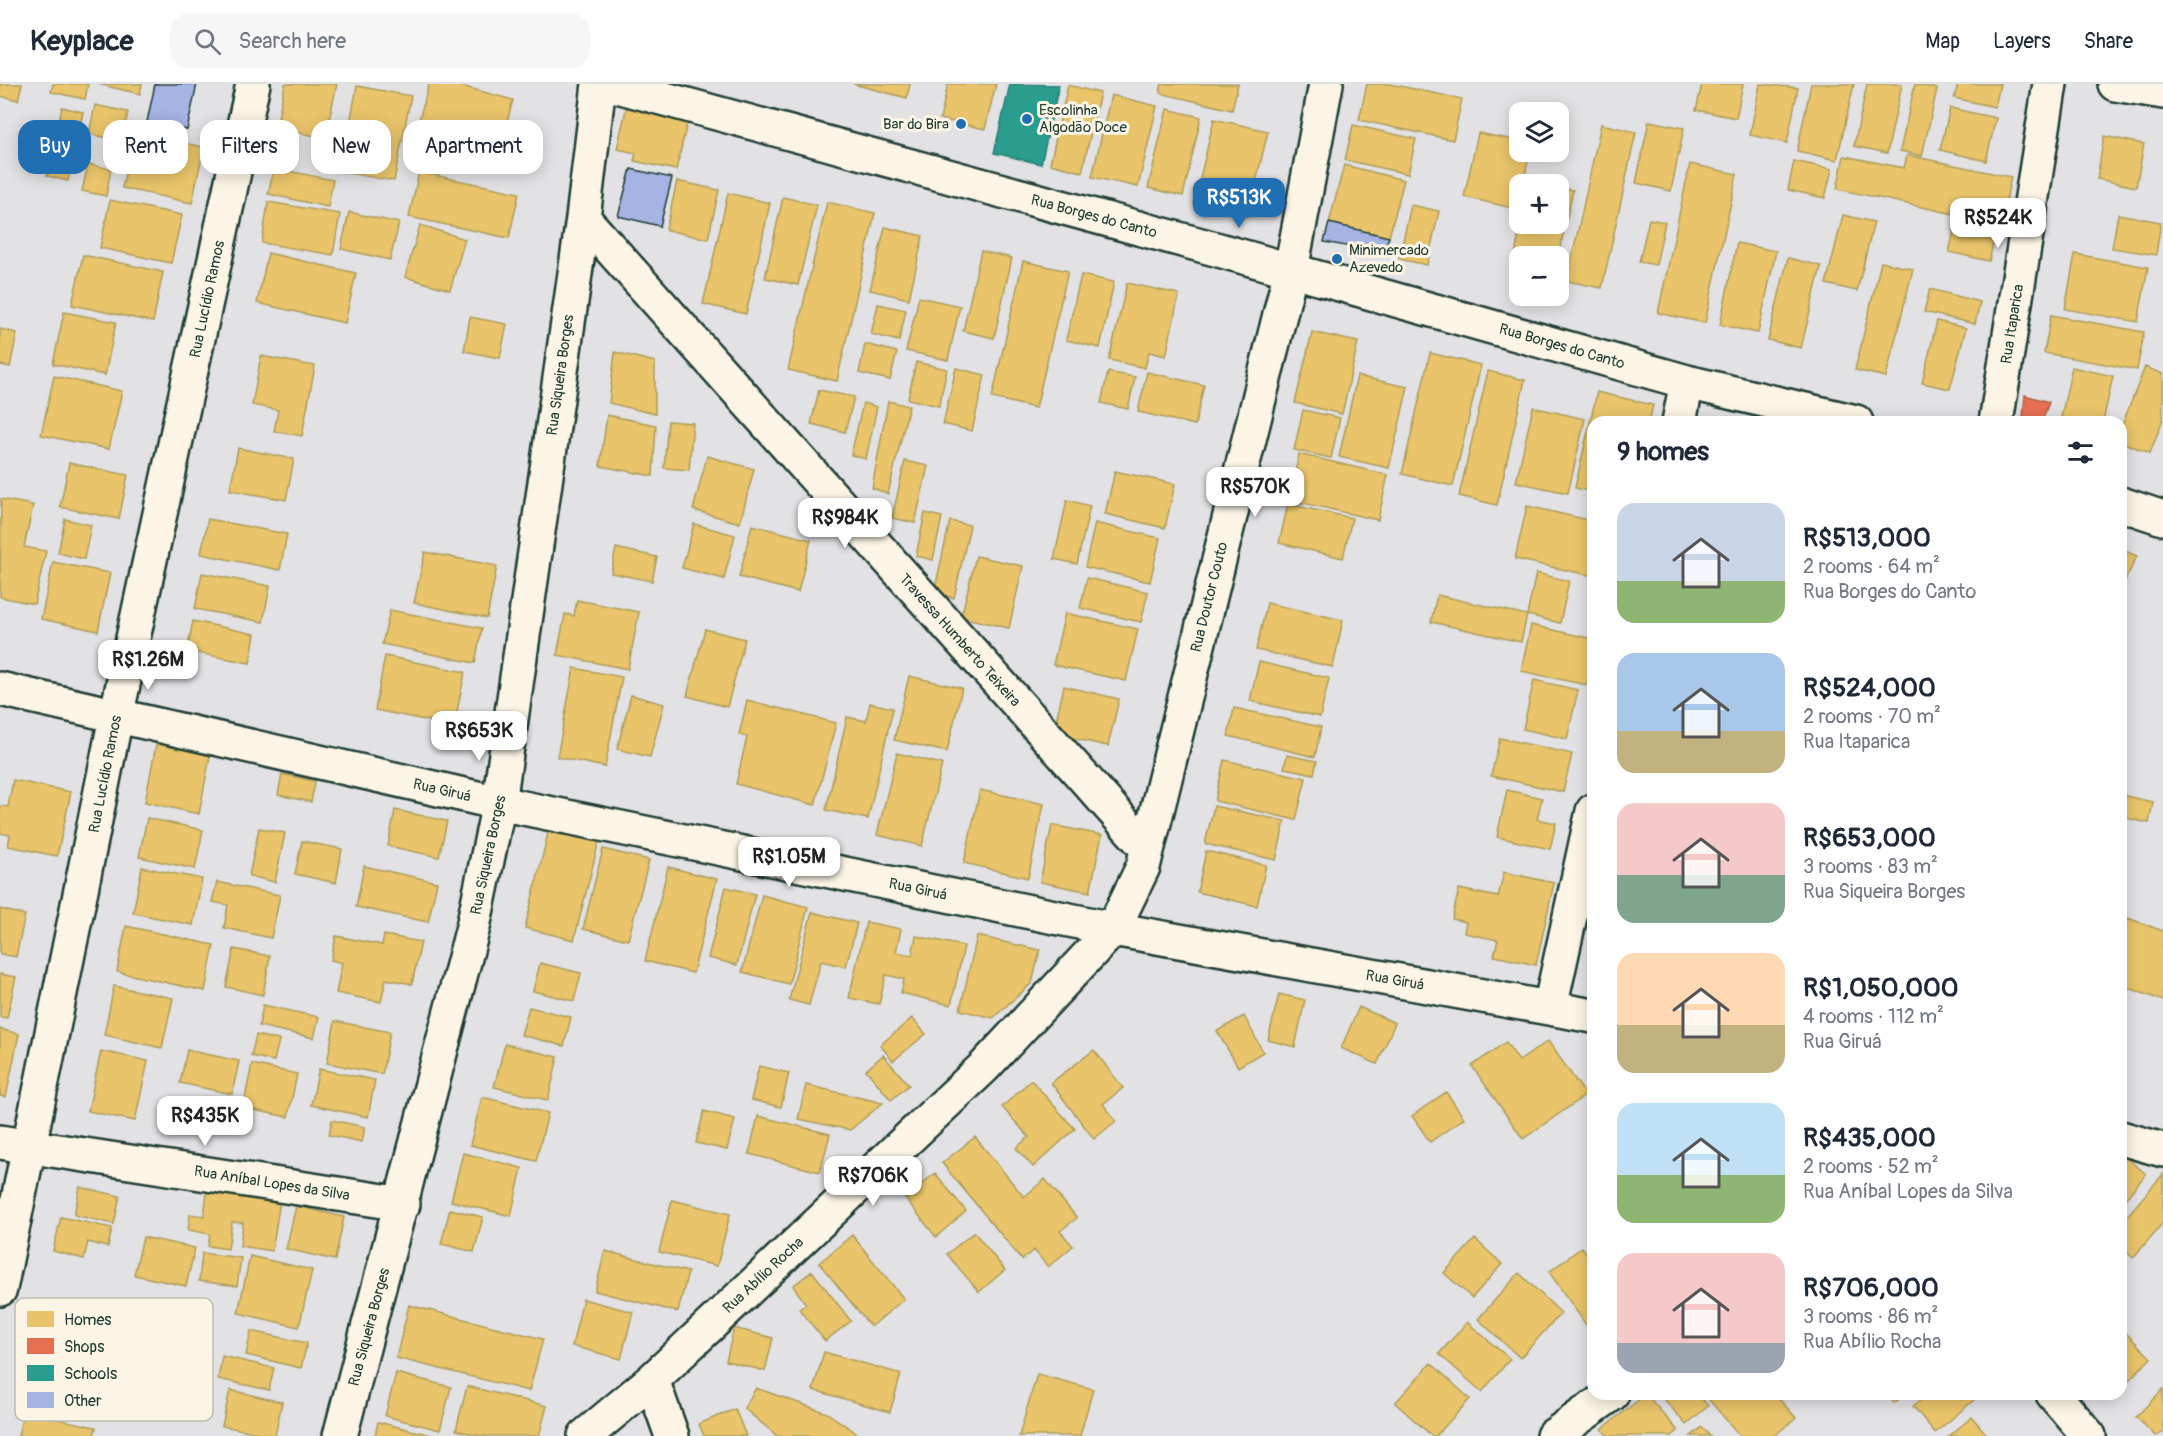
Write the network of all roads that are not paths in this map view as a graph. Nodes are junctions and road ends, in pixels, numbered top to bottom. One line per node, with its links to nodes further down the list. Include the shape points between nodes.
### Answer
1 (253, 84): 17 (street, Rua Lucídio Ramos)
2 (599, 84): 8 (street, Rua Siqueira Borges)
3 (610, 84): 9 (street, Rua Borges do Canto)
4 (1326, 84): 9 (street, Rua Doutor Couto)
5 (2050, 84): 13 (street, Rua Itaparica)
6 (2115, 84): 7 (street)
7 (2163, 92)
8 (583, 218): 18 (street, Rua Siqueira Borges); 20 (street, Travessa Humberto Teixeira)
9 (1291, 270): 10 (street, Rua Borges do Canto); 20 (street, Rua Doutor Couto)
10 (1687, 382): 11 (street); 12 (street, Rua Borges do Canto)
11 (1679, 416)
12 (1831, 416)
13 (1997, 416)
14 (2127, 506): 15 (street)
15 (2163, 518)
16 (0, 689): 17 (street, Rua Giruá)
17 (116, 717): 18 (street, Rua Giruá); 25 (street, Rua Lucídio Ramos)
18 (500, 803): 21 (street, Rua Giruá); 27 (street, Rua Siqueira Borges)
19 (1587, 838): 22 (street)
20 (1146, 847): 21 (street, Rua Doutor Couto, via 1143,867)
21 (1113, 929): 22 (street, Rua Giruá); 29 (street, Rua Abílio Rocha, via 984,1067)
22 (1550, 1008): 23 (street, Rua Giruá)
23 (1587, 1015)
24 (2127, 1140): 26 (street)
25 (15, 1144): 27 (street, Rua Aníbal Lopes da Silva); 28 (street, Rua Lucídio Ramos)
26 (2163, 1150)
27 (403, 1204): 32 (street, Rua Siqueira Borges)
28 (0, 1289)
29 (652, 1380): 33 (street, Rua Abílio Rocha); 34 (street)
30 (1603, 1400): 35 (street)
31 (2058, 1400): 36 (street)
32 (339, 1436)
33 (585, 1436)
34 (672, 1436)
35 (1553, 1436)
36 (2089, 1436)

